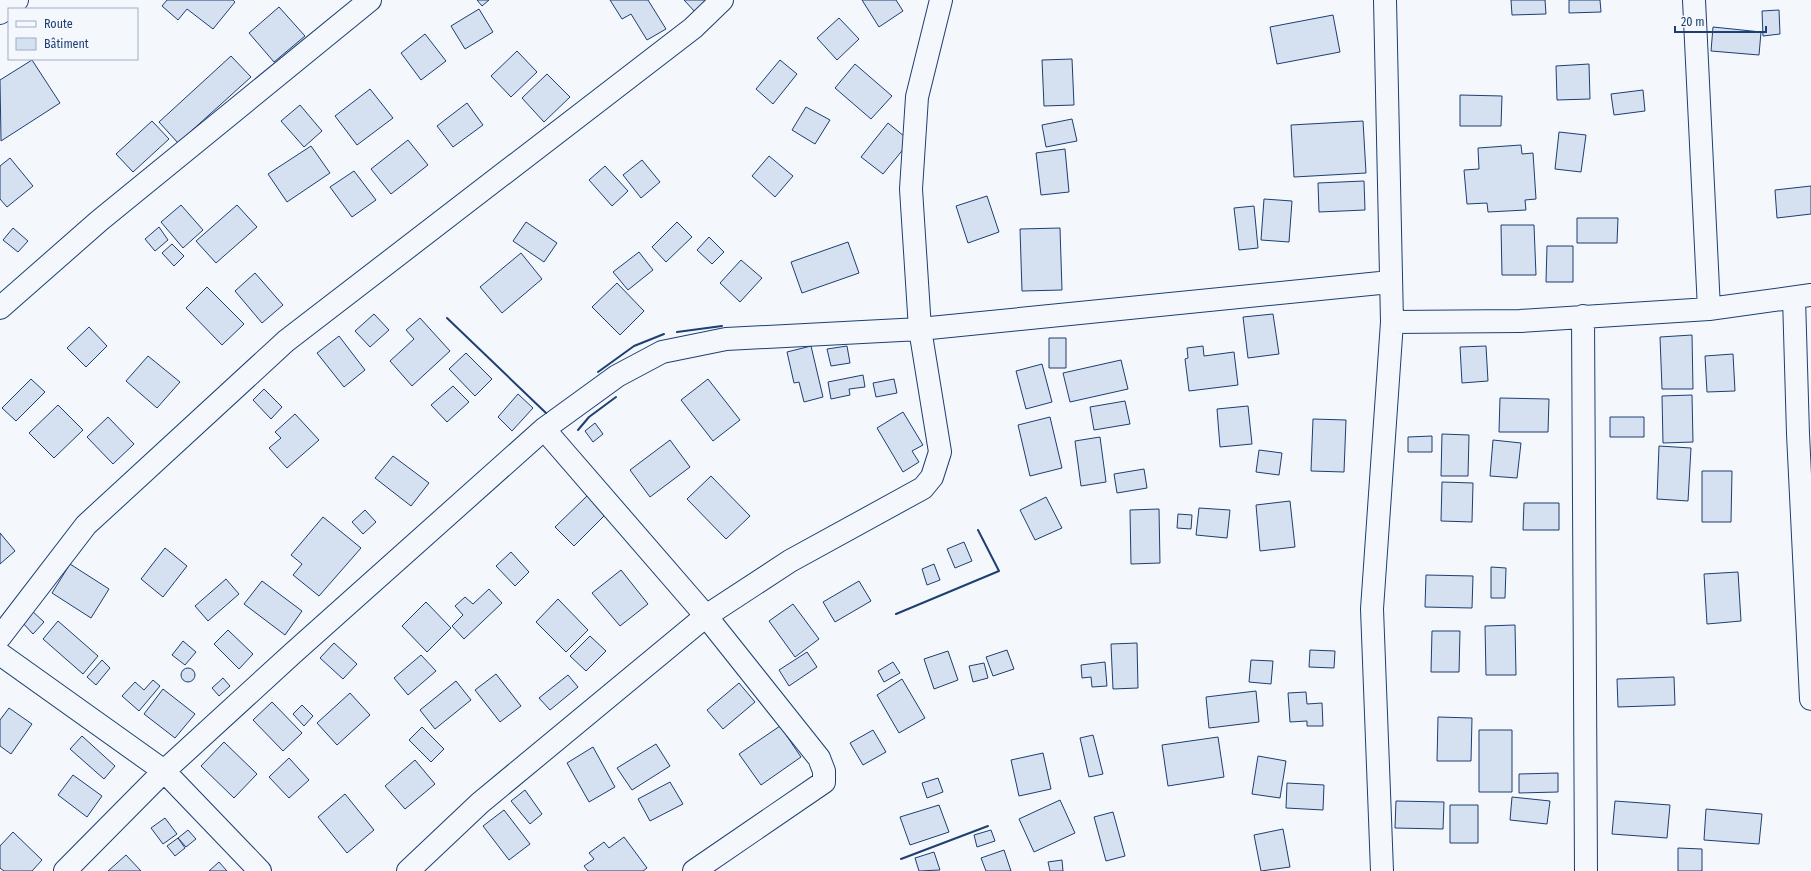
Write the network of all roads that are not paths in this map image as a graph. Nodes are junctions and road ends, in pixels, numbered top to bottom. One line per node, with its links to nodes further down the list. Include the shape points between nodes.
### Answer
1 (17, 0): 7 (street)
2 (370, 0): 10 (street, via 99,221)
3 (722, 0): 17 (street, via 693,28 286,341 86,525)
4 (941, 0): 14 (street, via 916,104 911,189)
5 (1385, 0): 8 (street)
6 (1694, 0): 11 (street)
7 (0, 13)
8 (1390, 282): 13 (street); 14 (street)
9 (1803, 296): 11 (street); 19 (street, via 1798,434)
10 (0, 308)
11 (1709, 309): 12 (street)
12 (1583, 316): 13 (street, via 1520,321); 26 (street)
13 (1392, 322): 25 (street, via 1372,609)
14 (920, 329): 15 (street, via 726,339 662,352 617,376); 16 (street, via 940,452 932,477 923,488 790,561)
15 (544, 429): 16 (street); 20 (street)
16 (706, 616): 23 (street, via 480,803); 24 (street, via 819,758 824,771 824,782)
17 (0, 637)
18 (0, 654): 20 (street)
19 (1811, 699)
20 (164, 771): 21 (street); 22 (street)
21 (65, 871)
22 (260, 871)
23 (408, 871)
24 (694, 871)
25 (1382, 871)
26 (1586, 871)

